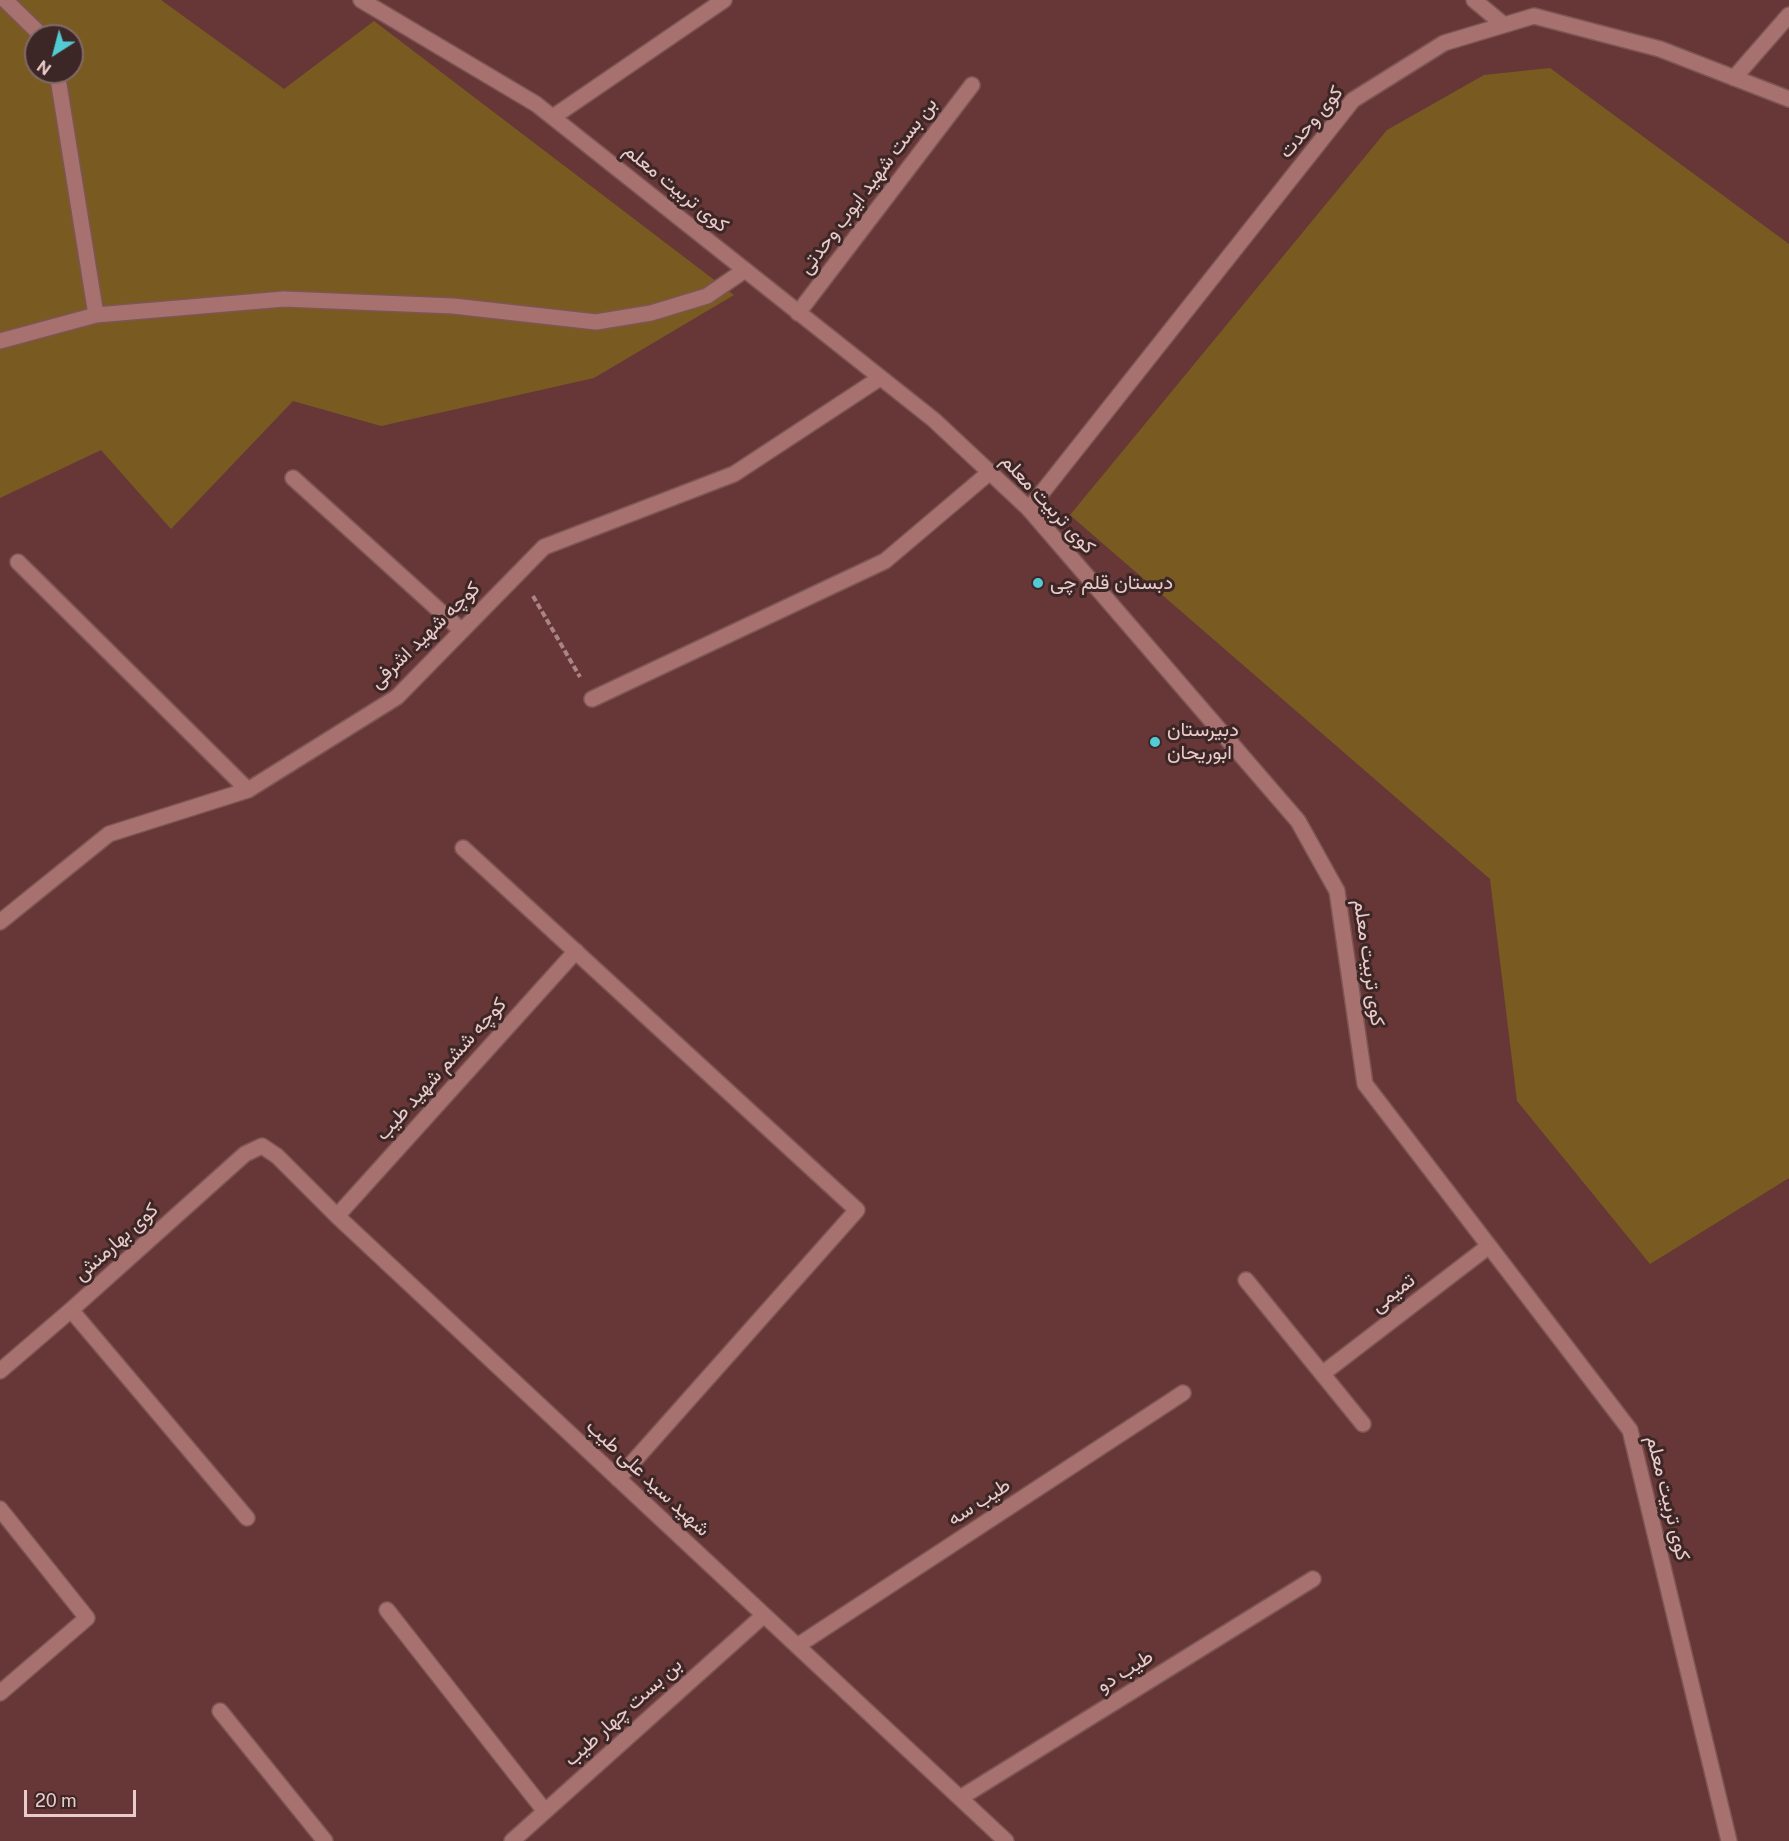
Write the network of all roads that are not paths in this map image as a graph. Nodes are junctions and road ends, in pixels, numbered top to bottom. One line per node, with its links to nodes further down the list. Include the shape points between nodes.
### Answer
1 (5, 0): 6 (street)
2 (361, 0): 12 (street, کوی تربیت معلم)
3 (724, 0): 12 (street)
4 (1474, 0): 7 (street)
5 (1789, 15): 8 (street)
6 (30, 24)
7 (1504, 24): 8 (street, کوی وحدت, via 1534,16 1660,49); 20 (street, کوی وحدت, via 1444,43 1353,100)
8 (1734, 78): 11 (street, کوی وحدت)
9 (59, 84): 15 (street)
10 (972, 85): 14 (street, بن بست شهید ایوب وحدتی)
11 (1789, 99)
12 (553, 117): 13 (street, کوی تربیت معلم)
13 (745, 270): 14 (street, کوی تربیت معلم); 15 (street, via 707,296 651,313 596,322 453,306 284,299)
14 (798, 313): 17 (street, کوی تربیت معلم)
15 (96, 315): 16 (street)
16 (0, 341)
17 (880, 378): 18 (street, کوی تربیت معلم, via 934,420); 22 (street, کوچه شهید اشرفی, via 734,474 544,547)
18 (990, 472): 20 (street, کوی تربیت معلم); 23 (street, via 885,561)
19 (293, 478): 22 (street)
20 (1029, 509): 30 (street, کوی تربیت معلم, via 1298,821 1337,891 1365,1083)
21 (18, 562): 24 (street)
22 (462, 631): 24 (street, کوچه شهید اشرفی, via 397,697)
23 (592, 699)
24 (248, 790): 26 (street, کوچه شهید اشرفی, via 109,834)
25 (463, 848): 27 (street)
26 (0, 922)
27 (576, 951): 29 (street, کوچه ششم شهید طیب); 37 (street, via 857,1210)
28 (262, 1146): 29 (street, شهید سید علی طیب); 32 (street, کوی بهارمنش, via 245,1154)
29 (337, 1216): 37 (street, شهید سید علی طیب)
30 (1489, 1246): 34 (street, تمیمی); 51 (street, کوی تربیت معلم, via 1630,1430)
31 (1246, 1280): 34 (street)
32 (71, 1310): 33 (street, کوی بهارمنش); 39 (street)
33 (0, 1371)
34 (1322, 1374): 36 (street)
35 (1183, 1393): 43 (street, طیب سه)
36 (1363, 1424)
37 (618, 1479): 42 (street, شهید سید علی طیب)
38 (0, 1509): 44 (street, via 87,1618)
39 (247, 1518)
40 (1313, 1578): 46 (street, طیب دو)
41 (387, 1610): 47 (street)
42 (764, 1615): 43 (street, شهید سید علی طیب); 47 (street, بن بست چهار طیب)
43 (797, 1646): 46 (street, شهید سید علی طیب)
44 (0, 1693)
45 (220, 1711): 48 (street)
46 (960, 1798): 50 (street, شهید سید علی طیب)
47 (544, 1810): 49 (street, بن بست چهار طیب)
48 (325, 1841)
49 (512, 1841)
50 (1006, 1841)
51 (1729, 1841)

